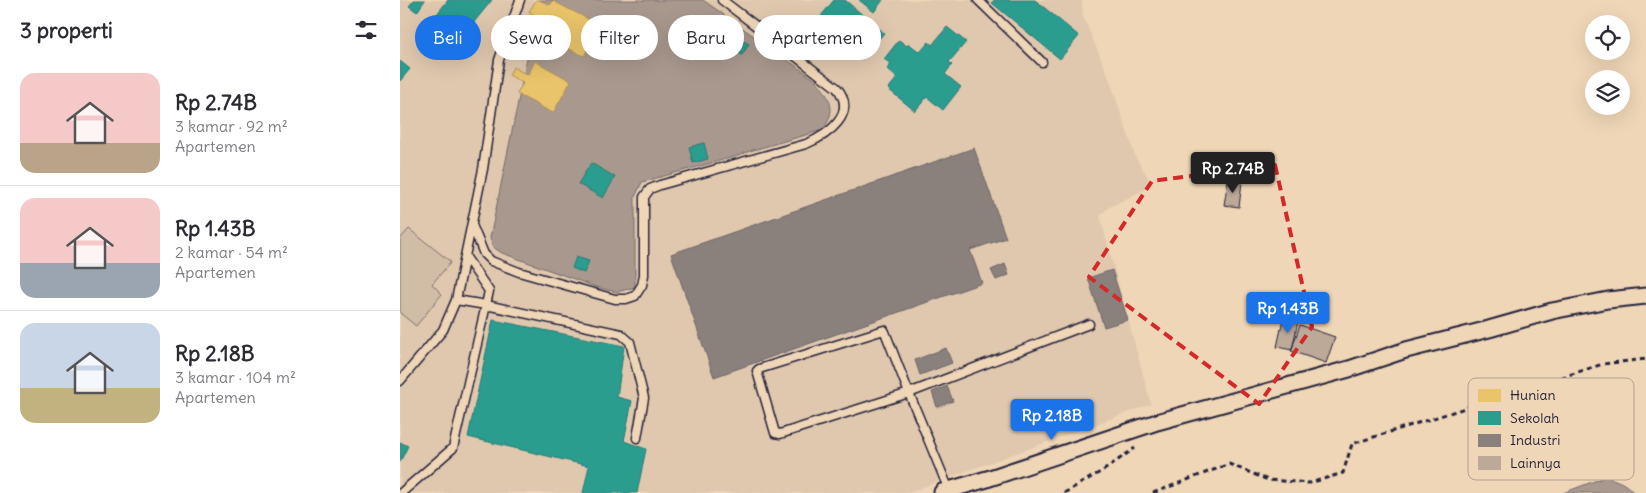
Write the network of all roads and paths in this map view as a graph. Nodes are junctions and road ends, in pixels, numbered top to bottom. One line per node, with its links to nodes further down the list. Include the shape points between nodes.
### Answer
1 (520, 0): 5 (lane, via 499,60 484,169)
2 (722, 0): 5 (lane, via 843,95 844,111 831,129 806,144 650,189 644,197 642,285 635,296 626,299 615,299 519,272 491,261 481,248)
3 (978, 0): 4 (lane)
4 (1042, 62)
5 (472, 225): 6 (lane)
6 (465, 256): 8 (lane); 9 (lane, via 489,291)
7 (1646, 296): 18 (street, via 1552,311 1406,350 1157,422)
8 (456, 300): 9 (lane); 13 (lane, via 443,330)
9 (486, 305): 16 (lane, via 621,334 630,342 644,398); 19 (lane, via 453,448)
10 (1089, 324): 14 (lane)
11 (1646, 359): 12 (path, via 1603,364)
12 (1559, 378)
13 (400, 382)
14 (908, 393): 14 (lane, via 884,330 757,371 775,433 780,434); 18 (lane)
15 (1468, 407): 21 (path, via 1352,444 1343,473 1310,483 1268,480 1229,464)
16 (637, 438)
17 (1139, 445): 20 (path)
18 (946, 491)
19 (401, 493)
20 (1064, 493)
21 (1153, 493)

